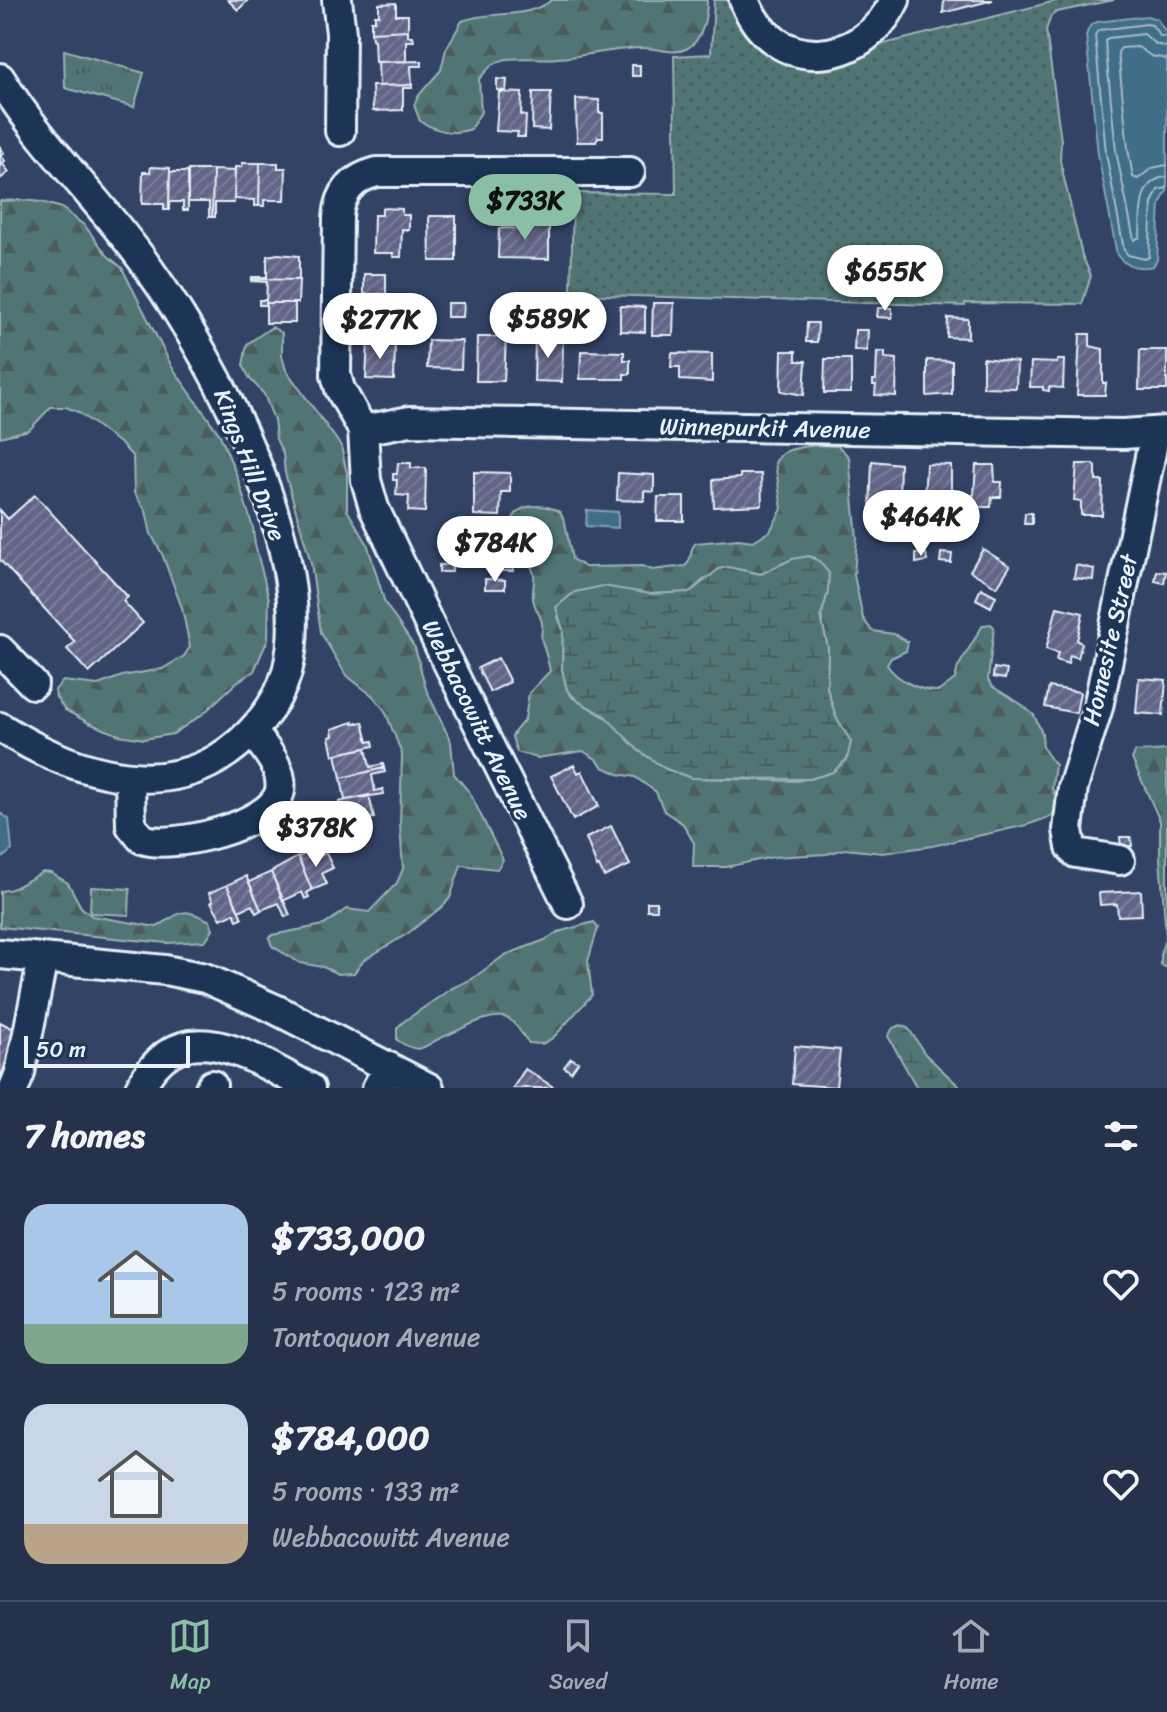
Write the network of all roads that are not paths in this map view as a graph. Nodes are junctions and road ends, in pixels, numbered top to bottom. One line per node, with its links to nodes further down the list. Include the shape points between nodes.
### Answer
1 (337, 0): 5 (street)
2 (744, 0): 3 (street, via 770,38 797,52 819,55 864,40 881,25)
3 (895, 0)
4 (0, 78): 12 (street, Kings Hill Drive, via 172,303 217,380 255,464 281,543 292,619 286,674)
5 (340, 131)
6 (630, 172): 7 (street, Webbacowitt Avenue, via 405,170 367,174 348,187 338,217 336,375)
7 (363, 430): 8 (street, Winnepurkit Avenue, via 410,421); 15 (street, Webbacowitt Avenue, via 366,480 374,508)
8 (1161, 432): 14 (street, Homesite Street, via 1098,707 1079,761 1068,830 1074,851 1081,856)
9 (0, 650): 10 (street)
10 (33, 684)
11 (0, 727): 13 (street, Kings Hill Drive, via 65,761)
12 (252, 731): 13 (street, Kings Hill Drive, via 203,766 171,775); 13 (street, via 277,767 280,790 267,810 233,827 170,841 142,839 131,826)
13 (130, 777)
14 (1120, 860)
15 (568, 904)
16 (0, 954): 17 (street)
17 (43, 958): 18 (street, via 205,978 264,1003); 19 (street)
18 (383, 1077): 22 (street)
19 (14, 1088)
20 (140, 1088): 21 (street, via 172,1050 209,1043)
21 (310, 1088)
22 (429, 1088)

